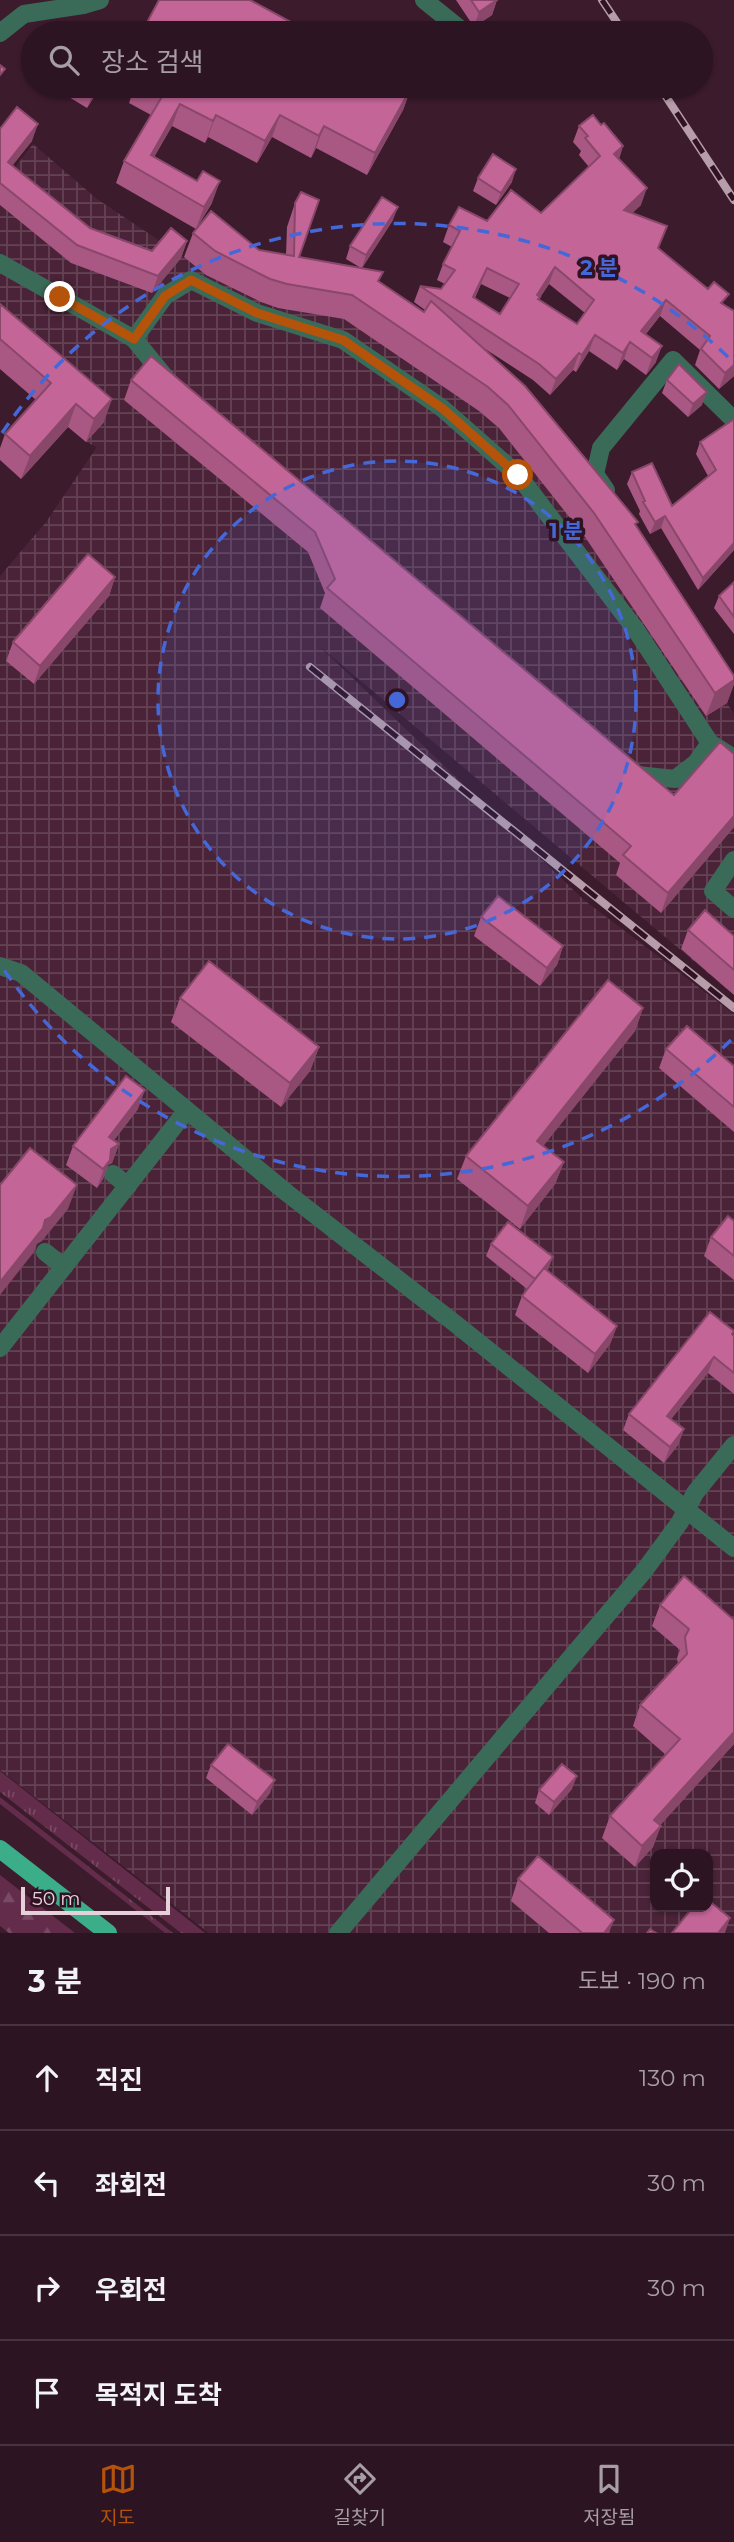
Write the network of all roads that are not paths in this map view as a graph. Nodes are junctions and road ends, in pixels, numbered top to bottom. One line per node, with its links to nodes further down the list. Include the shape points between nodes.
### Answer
1 (100, 0): 4 (street, via 24,14)
2 (424, 0): 3 (street)
3 (450, 21)
4 (0, 33)
5 (0, 263): 6 (street)
6 (134, 339): 7 (street); 10 (street, via 165,296 191,280 257,313 343,340 442,408 518,475 636,630)
7 (178, 388)
8 (734, 420): 9 (street, via 673,360 601,448 595,474)
9 (617, 506)
10 (710, 743): 11 (street); 12 (street, via 696,763 675,779 637,775)
11 (734, 758)
12 (617, 759)
13 (734, 860): 14 (street, via 713,891)
14 (734, 909)
15 (0, 967): 16 (street, via 21,973)
16 (187, 1110): 18 (street); 23 (street)
17 (113, 1174): 18 (street)
18 (128, 1186): 20 (street)
19 (45, 1252): 20 (street)
20 (64, 1267): 21 (street)
21 (0, 1348)
22 (734, 1445): 23 (street)
23 (686, 1511): 24 (street); 27 (street, via 644,1571)
24 (734, 1548)
25 (0, 1849): 26 (main road)
26 (108, 1933)
27 (338, 1933)

